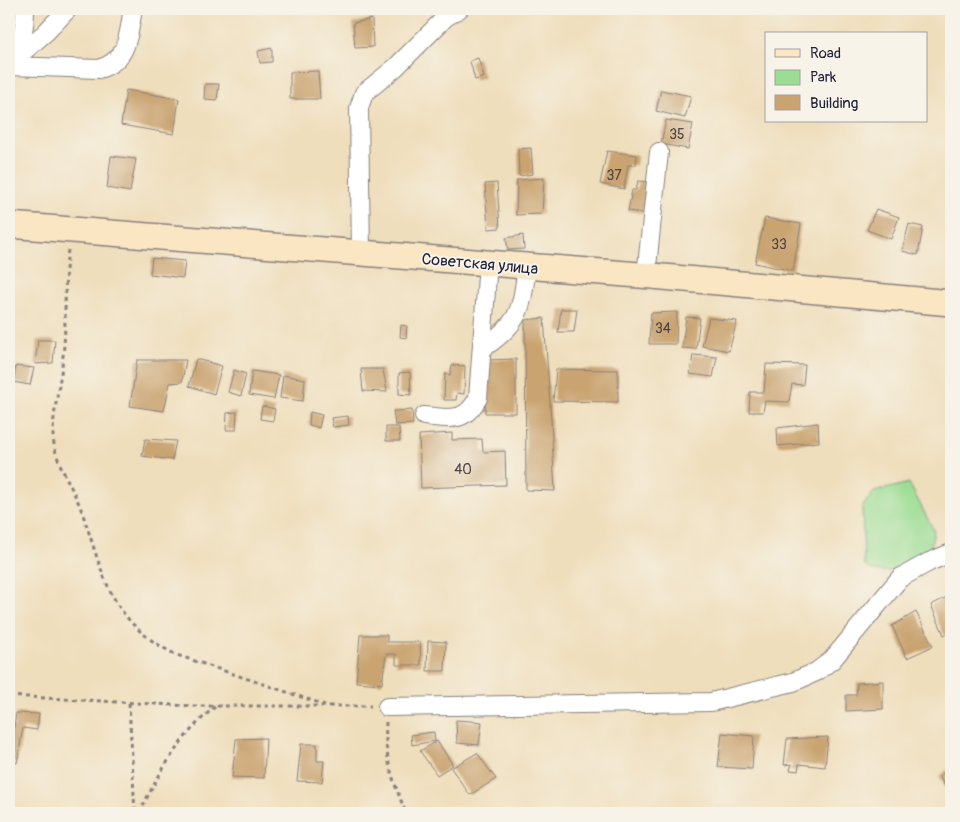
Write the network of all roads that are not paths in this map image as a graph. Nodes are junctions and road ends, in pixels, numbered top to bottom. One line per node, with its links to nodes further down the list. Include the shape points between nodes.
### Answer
1 (25, 9): 5 (street, via 19,49)
2 (68, 9): 5 (street)
3 (133, 9): 5 (street, via 125,48 112,65 99,69)
4 (459, 9): 8 (street, via 446,16 395,68 364,93 359,108)
5 (9, 65)
6 (659, 152): 11 (street)
7 (9, 225): 8 (main road, Советская улица)
8 (361, 253): 9 (main road, Советская улица)
9 (488, 263): 10 (main road, Советская улица); 13 (street)
10 (527, 266): 11 (main road, Советская улица); 13 (street, via 518,316 501,336)
11 (646, 276): 12 (main road, Советская улица)
12 (951, 303)
13 (482, 349): 14 (street, via 478,398 471,411 458,418)
14 (424, 416)
15 (951, 553): 16 (street, via 900,578 832,660 816,672 793,682 712,702)
16 (387, 707)

